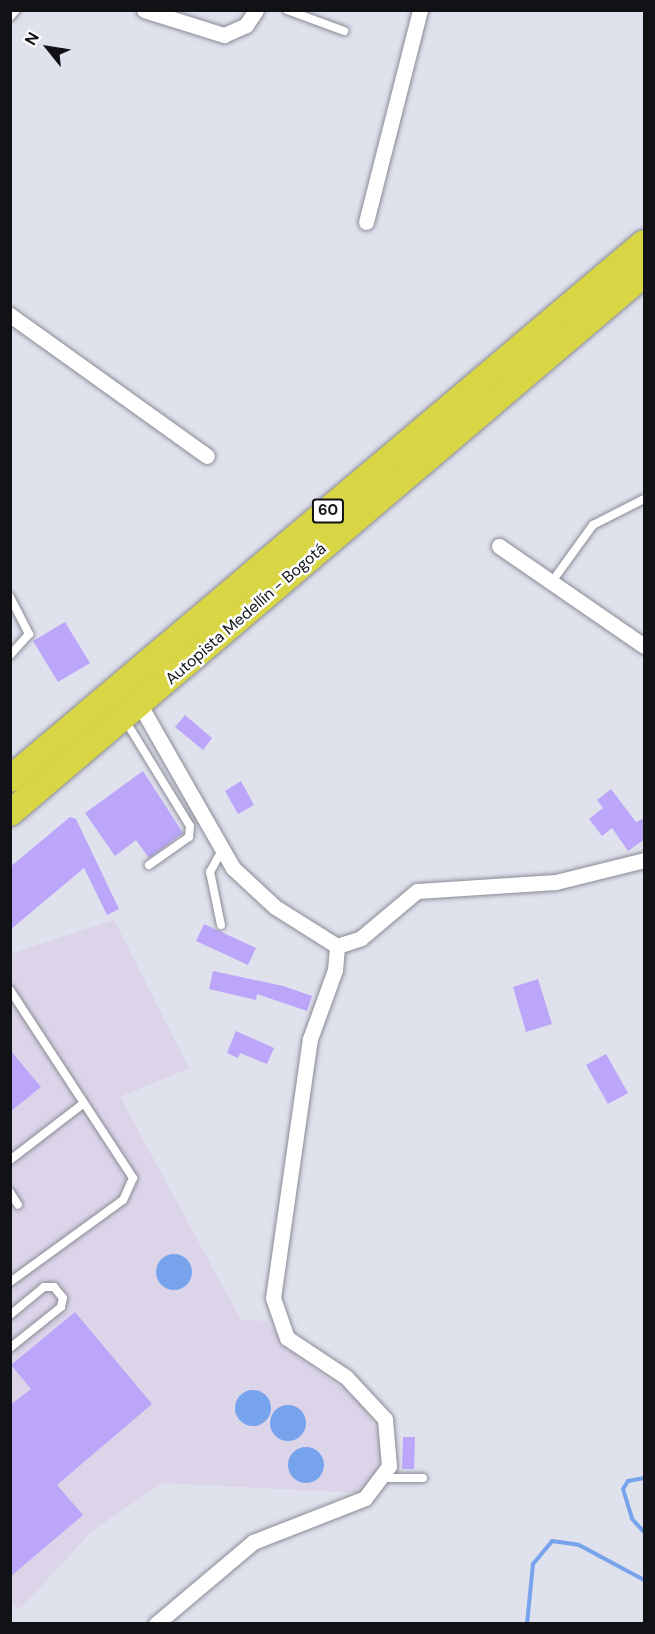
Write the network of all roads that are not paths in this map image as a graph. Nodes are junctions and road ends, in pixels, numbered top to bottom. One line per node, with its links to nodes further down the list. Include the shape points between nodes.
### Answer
1 (16, 10): 6 (lane)
2 (144, 10): 3 (street, via 224,35 246,25)
3 (256, 10)
4 (287, 10): 7 (lane)
5 (420, 10): 8 (street)
6 (10, 17)
7 (344, 31)
8 (366, 222)
9 (645, 243): 20 (highway, Autopista Medellín - Bogotá / 60)
10 (645, 274): 19 (highway, Autopista Medellín - Bogotá / 60)
11 (10, 315): 12 (street)
12 (207, 456)
13 (645, 499): 15 (lane, via 593,525)
14 (499, 546): 15 (street)
15 (550, 585): 17 (street)
16 (10, 597): 18 (lane, via 29,634)
17 (645, 646)
18 (10, 655)
19 (132, 712): 21 (highway, Autopista Medellín - Bogotá / 60); 22 (street); 24 (lane, via 191,832)
20 (11, 779)
21 (10, 813)
22 (222, 850): 25 (lane, via 210,872); 26 (street, via 250,887)
23 (645, 860): 26 (street, via 556,882 417,891 361,938)
24 (149, 865)
25 (221, 925)
26 (337, 946): 35 (street, via 335,970 310,1039 273,1298 287,1338 346,1377 385,1419 391,1449)
27 (10, 990): 28 (lane)
28 (84, 1103): 29 (lane); 32 (lane, via 133,1178 123,1200)
29 (10, 1160)
30 (10, 1192): 31 (lane)
31 (18, 1205)
32 (10, 1282)
33 (10, 1315): 34 (lane, via 44,1287 54,1287 63,1298 61,1307)
34 (10, 1348)
35 (384, 1478): 36 (lane); 37 (street, via 351,1505 253,1542)
36 (423, 1479)
37 (156, 1623)

